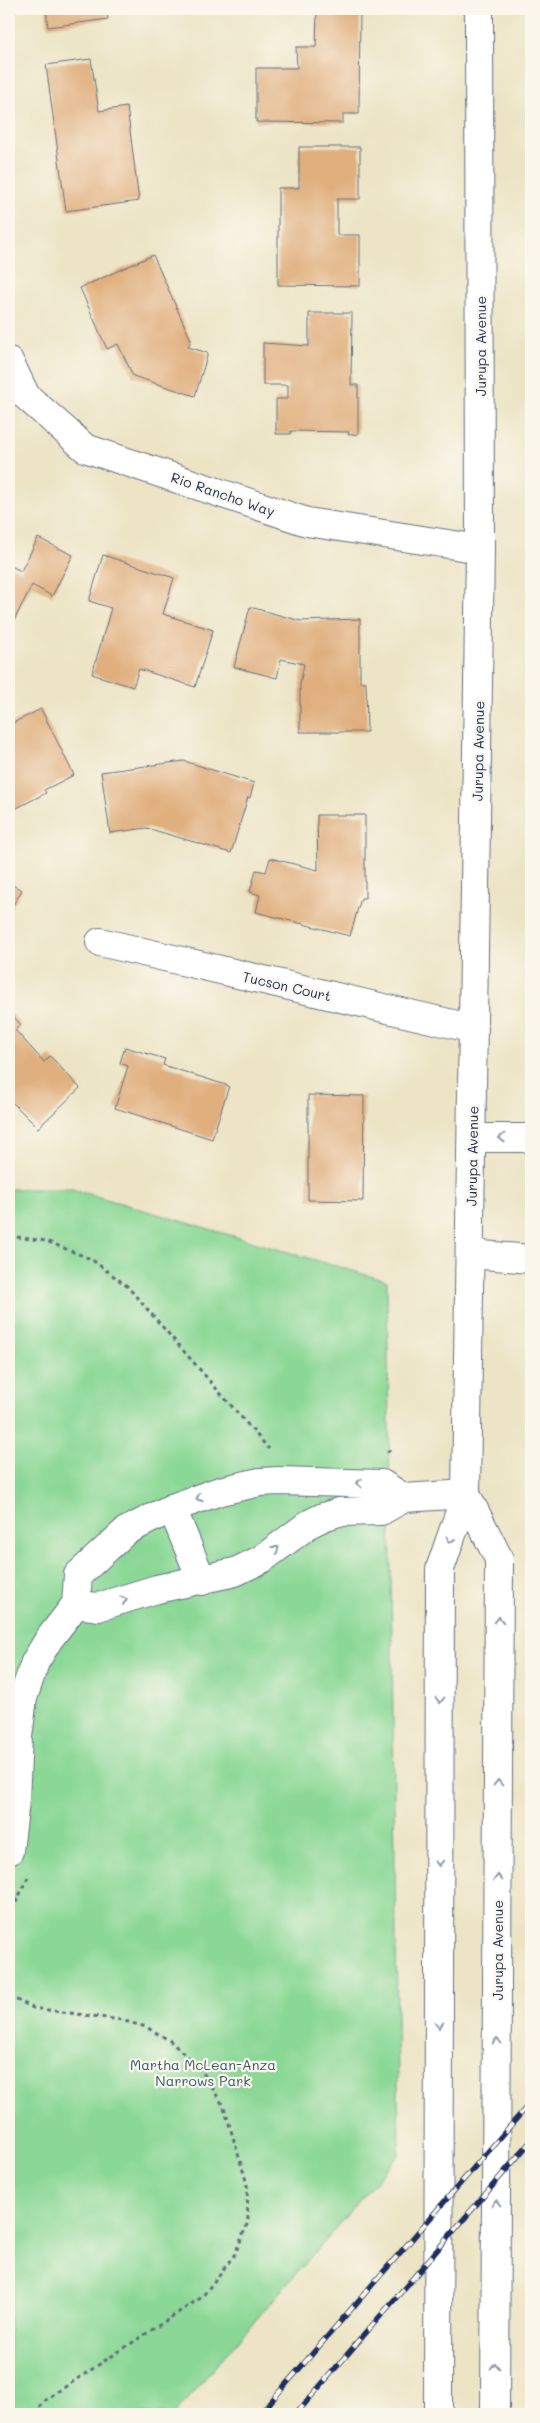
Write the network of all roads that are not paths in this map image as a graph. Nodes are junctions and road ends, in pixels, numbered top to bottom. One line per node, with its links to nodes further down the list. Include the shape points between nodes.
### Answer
1 (479, 9): 3 (main road, Jurupa Avenue)
2 (9, 361): 3 (main road, Rio Rancho Way, via 26,396 85,448 307,522)
3 (480, 549): 5 (main road, Jurupa Avenue)
4 (100, 942): 5 (main road, Tucson Court)
5 (474, 1029): 6 (main road, Jurupa Avenue)
6 (472, 1138): 7 (main road, one-way to 6); 8 (main road, Jurupa Avenue)
7 (531, 1138)
8 (470, 1254): 9 (main road); 10 (main road, Jurupa Avenue)
9 (531, 1259)
10 (466, 1494): 11 (main road); 16 (main road, Jurupa Avenue, one-way to 16, via 440,1569); 17 (main road, Jurupa Avenue, one-way to 10, via 499,1559)
11 (404, 1498): 12 (main road, one-way to 12, via 382,1484 279,1481 220,1490); 13 (main road, one-way to 11, via 235,1572 262,1559 323,1516 339,1512 381,1511)
12 (172, 1508): 13 (main road); 14 (main road, via 126,1531 78,1575)
13 (202, 1581): 14 (main road, one-way to 13, via 98,1607 157,1589)
14 (76, 1604): 15 (main road, via 35,1662 23,1698)
15 (9, 1851)
16 (438, 2414)
17 (495, 2414)

